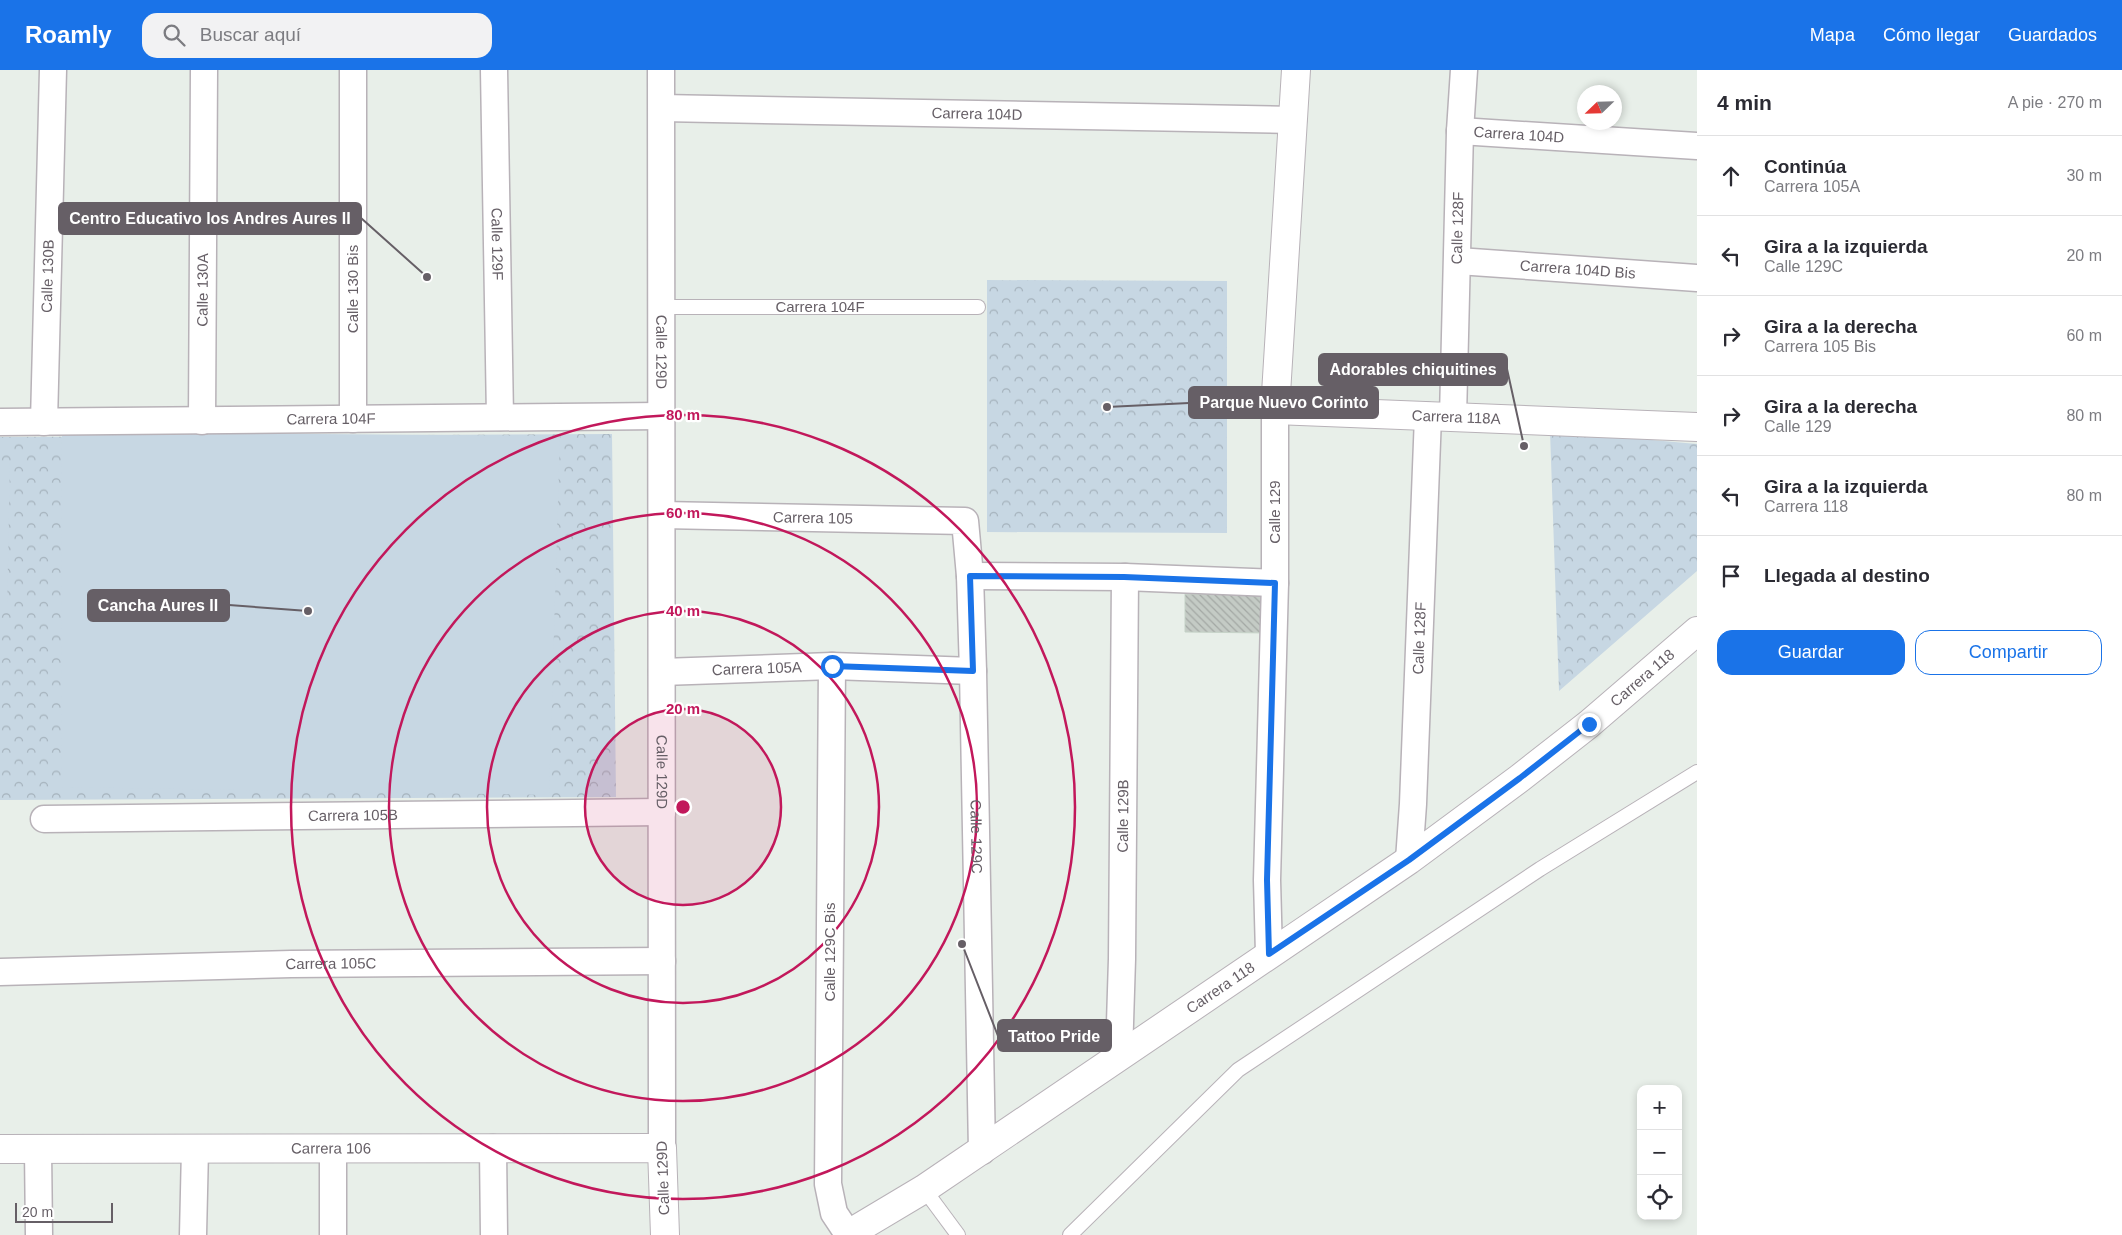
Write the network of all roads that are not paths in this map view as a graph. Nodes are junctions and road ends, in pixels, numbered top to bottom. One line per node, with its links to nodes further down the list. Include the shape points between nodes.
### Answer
1 (53, 70): 23 (street, Calle 130B)
2 (204, 70): 21 (street, Calle 130A)
3 (353, 70): 20 (street, Calle 130 Bis)
4 (494, 70): 18 (street, Calle 129F)
5 (662, 70): 8 (street, Calle 129D)
6 (1296, 70): 9 (street, Calle 129)
7 (1464, 70): 10 (street, Calle 128F)
8 (662, 108): 9 (street, Carrera 104D); 14 (street, Calle 129D)
9 (1293, 120): 16 (street, Calle 129)
10 (1460, 132): 11 (street, Carrera 104D); 12 (street, Calle 128F)
11 (1697, 146)
12 (1458, 260): 13 (street, Carrera 104D Bis); 19 (street, Calle 128F)
13 (1697, 278)
14 (661, 307): 15 (lane, Carrera 104F); 17 (street, Calle 129D)
15 (978, 307)
16 (1276, 410): 19 (street, Carrera 118A); 29 (street, Calle 129)
17 (662, 416): 18 (street, Carrera 104F); 25 (street, Calle 129D)
18 (500, 417): 20 (street, Carrera 104F)
19 (1441, 417): 24 (street, Carrera 118A); 37 (street, Calle 128F)
20 (354, 419): 21 (street, Carrera 104F)
21 (202, 421): 23 (street, Carrera 104F)
22 (0, 422): 23 (street, Carrera 104F)
23 (44, 422)
24 (1697, 427)
25 (662, 515): 26 (street, Carrera 105); 33 (street, Calle 129D)
26 (964, 521): 27 (street, Calle 129C)
27 (970, 576): 28 (street); 32 (street, Calle 129C)
28 (1124, 577): 29 (street); 41 (street, Calle 129B)
29 (1275, 583): 38 (street, Calle 129, via 1267,880)
30 (1697, 631): 37 (street, Carrera 118, via 1589,724)
31 (832, 666): 32 (street, Carrera 105A); 33 (street, Carrera 105A); 55 (street, Calle 129C Bis, via 828,1184 834,1213)
32 (973, 671): 48 (street, Calle 129C)
33 (662, 672): 35 (street, Calle 129D)
34 (1697, 772): 57 (lane, via 1540,869 1238,1070)
35 (662, 812): 36 (street, Carrera 105B); 39 (street, Calle 129D)
36 (44, 819)
37 (1409, 860): 38 (street, Carrera 118)
38 (1269, 954): 41 (street, Carrera 118)
39 (662, 961): 40 (street, Carrera 105C, via 291,964); 43 (street, Calle 129D)
40 (0, 972)
41 (1119, 1055): 48 (street, Carrera 118)
42 (493, 1148): 43 (street, Carrera 106); 47 (street, Carrera 106); 53 (street)
43 (662, 1148): 54 (street, Calle 129D)
44 (0, 1149): 45 (street, Carrera 106)
45 (38, 1149): 46 (street, Carrera 106); 50 (street)
46 (195, 1149): 47 (street, Carrera 106); 51 (street)
47 (333, 1149): 52 (street)
48 (982, 1151): 49 (street, Carrera 118)
49 (924, 1189): 55 (street, Carrera 118); 56 (lane)
50 (39, 1235)
51 (194, 1235)
52 (333, 1235)
53 (494, 1235)
54 (665, 1235)
55 (848, 1235)
56 (958, 1235)
57 (1070, 1235)

